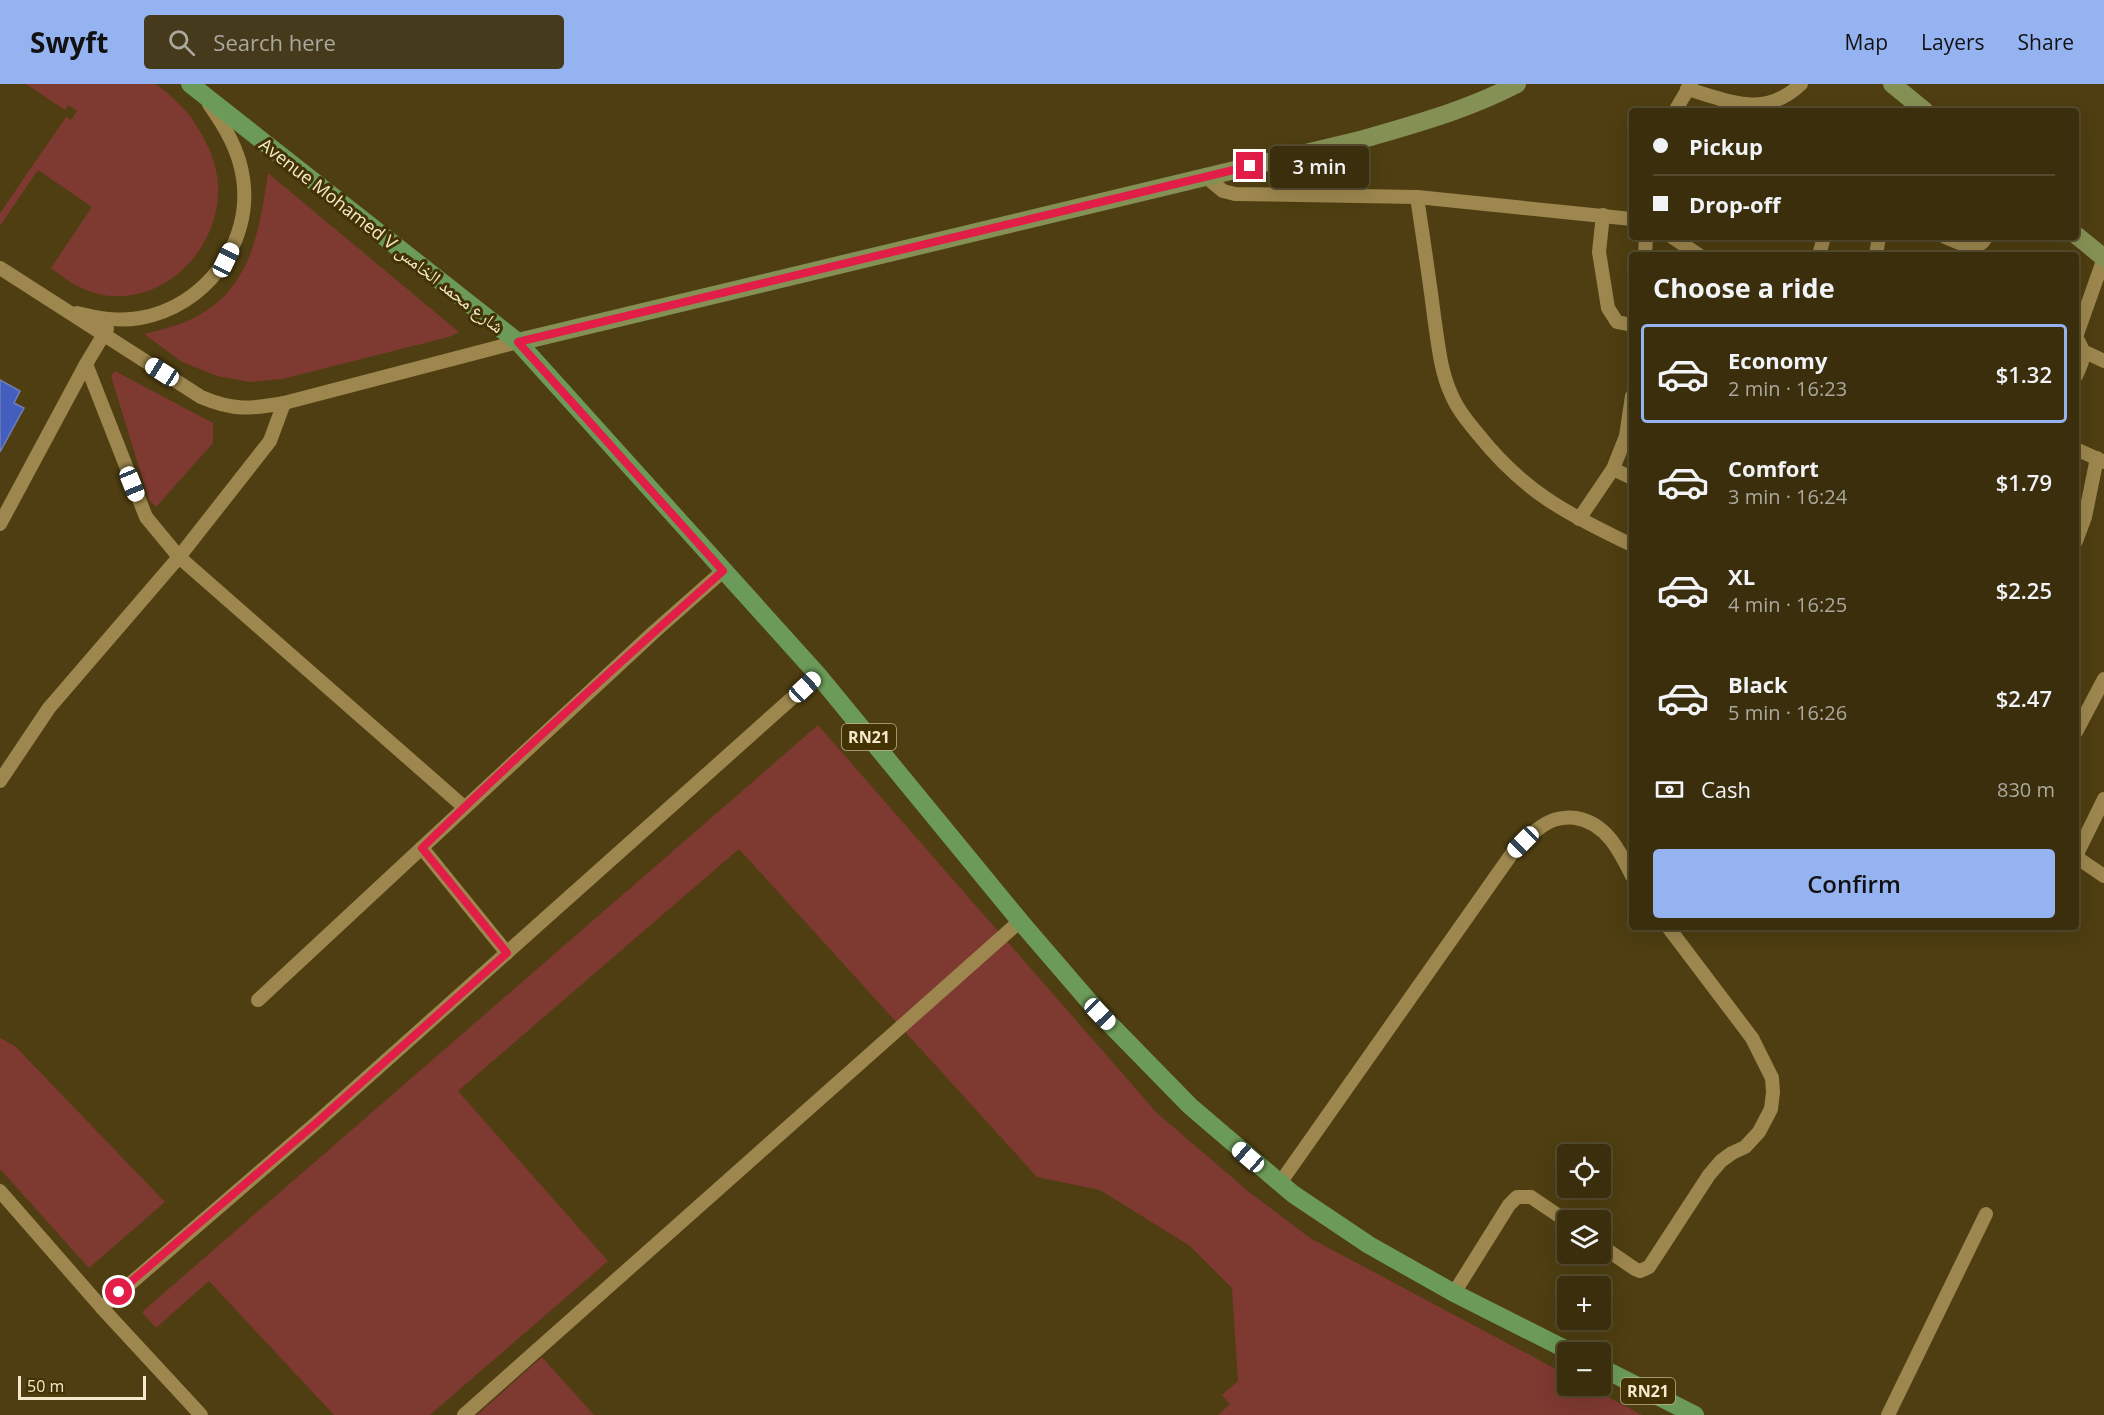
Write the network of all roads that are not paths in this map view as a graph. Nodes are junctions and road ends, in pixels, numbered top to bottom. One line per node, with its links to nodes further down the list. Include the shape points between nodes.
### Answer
1 (1518, 84): 8 (main road, via 1437,118)
2 (1801, 84): 4 (street, via 1782,99 1759,105 1735,102)
3 (1892, 84): 7 (main road)
4 (1689, 86): 6 (street)
5 (195, 89): 20 (street, via 220,119 238,157 244,199 236,240 214,277 181,304 161,313); 24 (main road, Avenue Mohamed V شارع محمد الخامس / RN21)
6 (1677, 108)
7 (1916, 108)
8 (1205, 176): 9 (street, via 1223,191 1235,194); 24 (main road)
9 (1417, 197): 10 (street); 36 (street, via 1442,364 1452,396 1472,427 1512,473)
10 (1603, 215): 11 (street); 21 (street, via 1599,252 1608,308 1617,322)
11 (1629, 219)
12 (2079, 237): 17 (main road)
13 (1676, 240): 16 (street)
14 (1954, 240): 15 (street, via 1977,246)
15 (1984, 240)
16 (1694, 252)
17 (2104, 258): 22 (street)
18 (0, 268): 19 (street)
19 (53, 302): 20 (street, via 77,313); 23 (street)
20 (118, 320): 23 (street)
21 (1629, 324)
22 (2079, 329)
23 (103, 334): 28 (street); 30 (street, via 201,397 222,406 250,409)
24 (518, 342): 30 (street); 41 (main road, Avenue Mohamed V شارع محمد الخامس / RN21)
25 (2079, 342): 26 (street)
26 (2084, 351): 27 (street); 29 (street)
27 (2104, 361)
28 (86, 364): 37 (street); 40 (street, via 146,517)
29 (2079, 370)
30 (284, 403): 40 (street, via 270,441)
31 (1629, 416): 34 (street, via 1626,436)
32 (2079, 450): 33 (street)
33 (2100, 460): 38 (street)
34 (1612, 469): 35 (street); 36 (street)
35 (1629, 477)
36 (1579, 519): 39 (street)
37 (0, 524)
38 (2079, 533)
39 (1629, 544)
40 (179, 557): 45 (street, via 49,708); 47 (street)
41 (723, 571): 42 (main road, Avenue Mohamed V شارع محمد الخامس / RN21); 47 (street)
42 (818, 675): 53 (main road, Avenue Mohamed V شارع محمد الخامس / RN21); 55 (street)
43 (2104, 679): 44 (street)
44 (2079, 726)
45 (0, 781)
46 (2104, 799): 49 (street)
47 (464, 807): 48 (street)
48 (422, 848): 55 (street); 56 (street)
49 (2079, 851)
50 (2079, 859): 52 (street)
51 (1629, 871): 57 (street, via 1613,842 1587,820 1551,820 1532,832 1513,852)
52 (2104, 876)
53 (1020, 921): 57 (main road, Avenue Mohamed V شارع محمد الخامس / RN21, via 1100,1014 1190,1106); 67 (street)
54 (1670, 930): 61 (street, via 1752,1038 1772,1078 1771,1109 1754,1140 1726,1157 1709,1175 1649,1268 1635,1269)
55 (507, 953): 63 (street)
56 (258, 1000)
57 (1280, 1183): 62 (main road, Avenue Mohamed V شارع محمد الخامس / RN21, via 1369,1245)
58 (0, 1191): 63 (street)
59 (1986, 1214): 69 (street)
60 (1557, 1215): 62 (street, via 1531,1197 1518,1197 1509,1204)
61 (1611, 1253)
62 (1454, 1293): 64 (main road, Avenue Mohamed V شارع محمد الخامس / RN21)
63 (102, 1308): 66 (street)
64 (1557, 1345)
65 (1611, 1373): 68 (main road, RN21)
66 (201, 1415)
67 (464, 1415)
68 (1695, 1415)
69 (1888, 1415)

